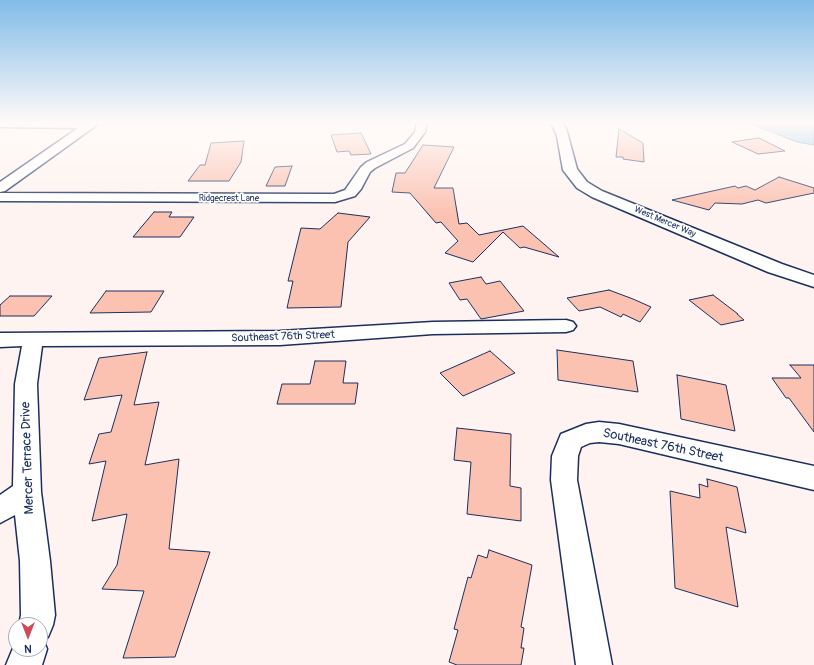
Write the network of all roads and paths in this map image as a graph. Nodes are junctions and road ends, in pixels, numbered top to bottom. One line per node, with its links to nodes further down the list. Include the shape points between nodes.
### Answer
1 (50, 153): 4 (street)
2 (395, 153): 5 (street, Ridgecrest Lane, via 365,170 350,193 335,198)
3 (567, 153): 6 (street, West Mercer Way, via 570,170 582,185 597,194)
4 (0, 188)
5 (0, 197)
6 (814, 282)
7 (566, 326): 9 (street, Southeast 76th Street, via 433,328 280,338)
8 (0, 340): 9 (street, Southeast 76th Street)
9 (33, 340): 11 (street, Mercer Terrace Drive, via 26,384)
10 (814, 478): 14 (street, Southeast 76th Street, via 619,434 599,432 570,441 565,456 564,480)
11 (27, 492): 12 (street); 13 (street, Mercer Terrace Drive, via 35,560)
12 (0, 510)
13 (38, 617)
14 (594, 665)

